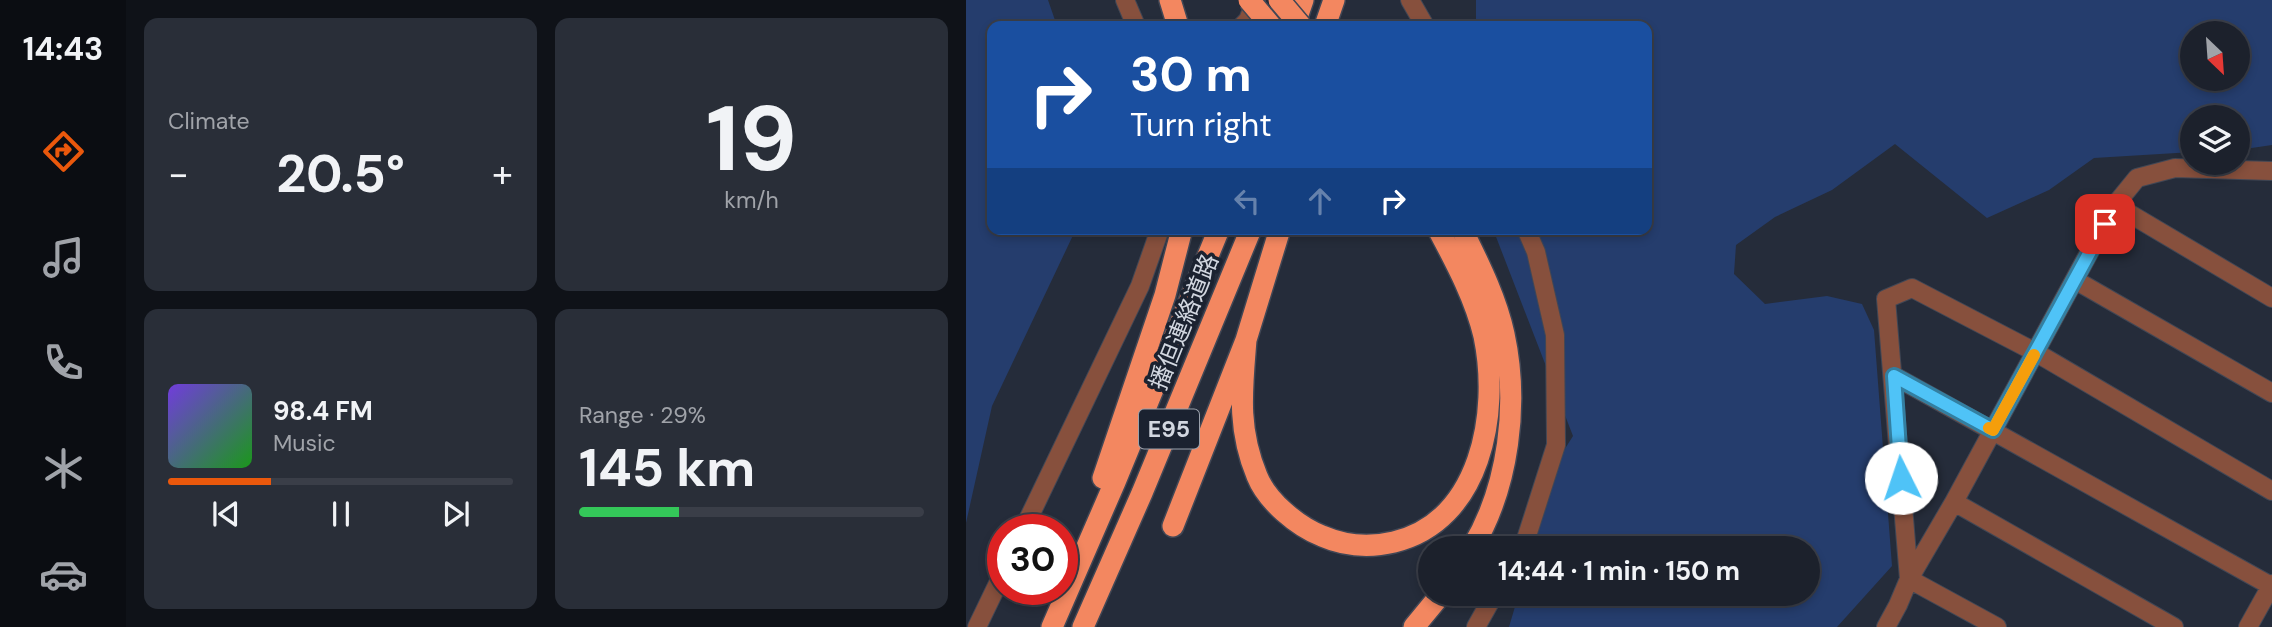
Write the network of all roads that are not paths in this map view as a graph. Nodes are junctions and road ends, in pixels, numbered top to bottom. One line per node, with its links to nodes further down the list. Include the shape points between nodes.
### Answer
1 (1125, 0): 10 (street)
2 (1170, 0): 11 (highway)
3 (1249, 0): 13 (highway, bridge)
4 (1256, 0): 12 (street)
5 (1279, 0): 15 (highway, bridge)
6 (1303, 0): 14 (highway)
7 (1334, 0): 16 (highway)
8 (1342, 0): 17 (highway)
9 (1410, 0): 18 (street)
10 (1134, 21)
11 (1176, 21)
12 (1247, 21)
13 (1267, 21)
14 (1296, 21)
15 (1297, 21)
16 (1327, 21)
17 (1336, 21)
18 (1422, 21)
19 (2272, 171): 20 (street, via 2175,168 2137,177)
20 (2115, 205): 29 (street); 30 (street)
21 (1158, 235): 38 (street, via 1140,286)
22 (1180, 235): 47 (highway, via 1165,295)
23 (1217, 235): 47 (highway, 播但連絡道路 / E95)
24 (1249, 235): 49 (highway, 播但連絡道路 / E95)
25 (1278, 235): 31 (highway)
26 (1441, 235): 31 (highway, via 1474,305 1483,336 1487,414 1479,460 1462,495 1436,524 1409,539 1374,547 1337,542 1283,512 1258,479 1246,443 1241,409)
27 (1465, 235): 40 (highway, via 1504,332 1510,394 1503,466)
28 (1529, 235): 41 (street, via 1555,335 1556,445)
29 (2075, 280): 32 (street); 34 (street)
30 (2272, 298)
31 (1246, 340): 39 (highway)
32 (2035, 352): 33 (street, via 1912,288 1886,299); 35 (street); 36 (street)
33 (1894, 376): 35 (street); 42 (street)
34 (2272, 393)
35 (1993, 430): 37 (street); 43 (street)
36 (2272, 491)
37 (1954, 502): 42 (street); 54 (street)
38 (1031, 514)
39 (1174, 526)
40 (1477, 536)
41 (1527, 536)
42 (1909, 579): 52 (street); 53 (street)
43 (2272, 585): 55 (street)
44 (988, 605): 48 (street)
45 (1431, 606): 50 (highway)
46 (1488, 606): 51 (street)
47 (1053, 625)
48 (977, 627)
49 (1083, 627)
50 (1414, 627)
51 (1476, 627)
52 (1886, 627)
53 (1997, 627)
54 (2174, 627)
55 (2248, 627)

